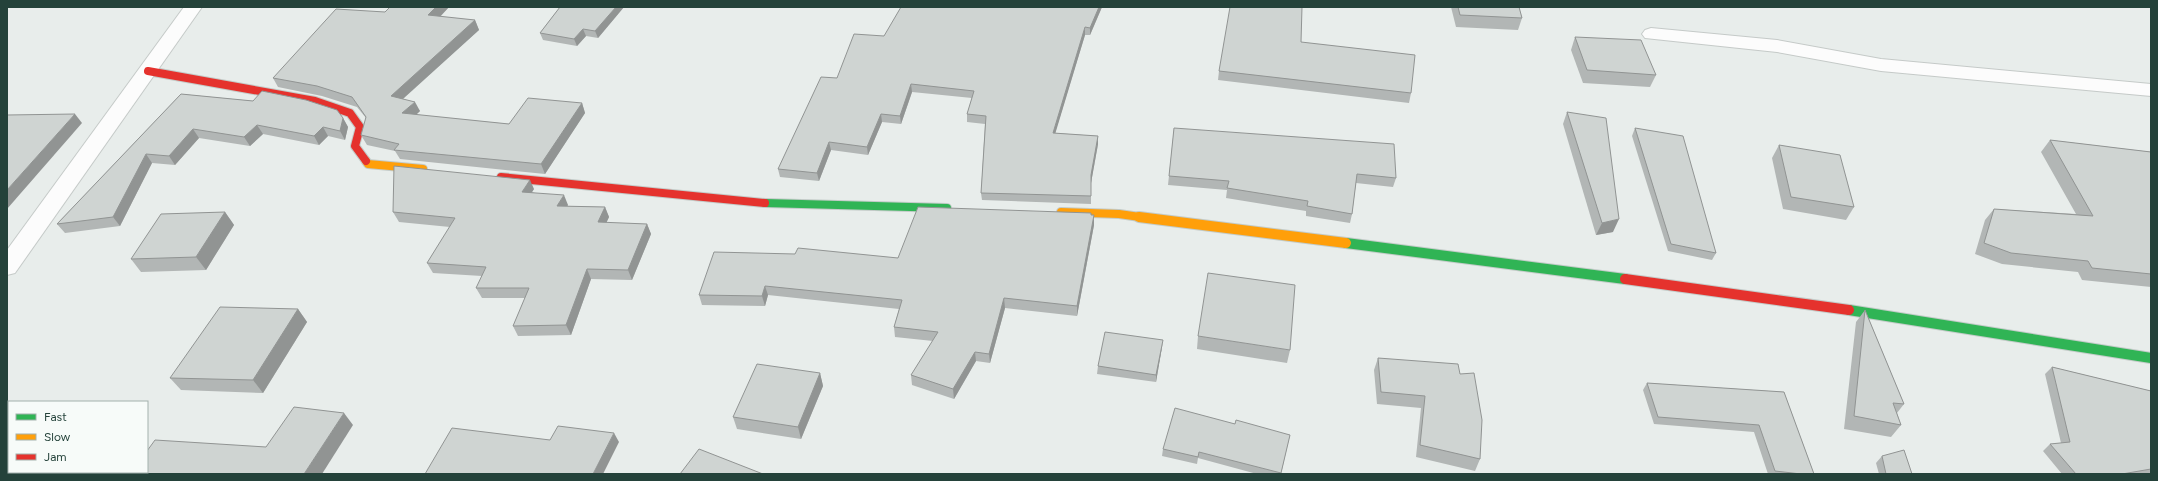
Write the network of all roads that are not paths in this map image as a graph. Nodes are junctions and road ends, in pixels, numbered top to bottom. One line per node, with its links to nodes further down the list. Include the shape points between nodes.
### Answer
1 (193, 7): 3 (street)
2 (1651, 34): 4 (street, via 1776,46 1881,65)
3 (148, 71): 5 (street, via 322,103 350,113 360,127 355,146 368,164); 9 (street)
4 (2151, 90)
5 (430, 170)
6 (493, 176): 7 (street, via 742,202)
7 (954, 209)
8 (1048, 212): 10 (street, via 1119,214 1748,295)
9 (7, 267)
10 (2151, 358)

